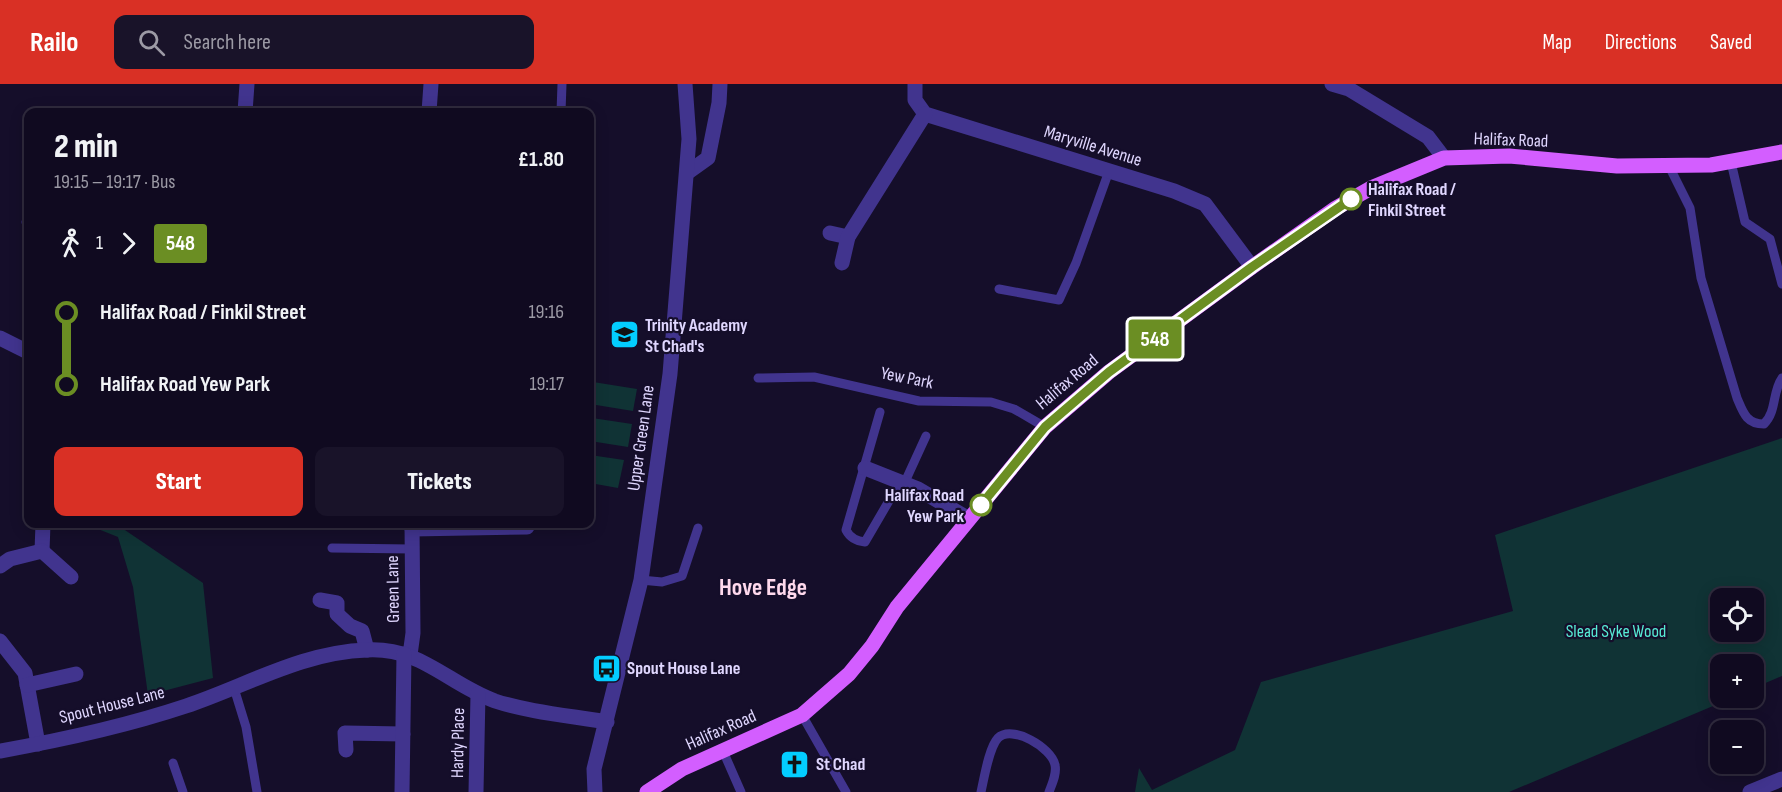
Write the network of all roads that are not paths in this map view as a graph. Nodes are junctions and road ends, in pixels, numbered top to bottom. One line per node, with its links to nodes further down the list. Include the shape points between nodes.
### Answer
1 (247, 84): 8 (street)
2 (431, 84): 9 (street)
3 (562, 84): 10 (lane)
4 (685, 84): 17 (street, Upper Green Lane)
5 (720, 84): 17 (street, via 708,158)
6 (915, 84): 11 (street, via 915,100)
7 (1332, 84): 13 (street, via 1428,136)
8 (245, 108)
9 (429, 108)
10 (561, 108)
11 (925, 114): 16 (street, Maryville Avenue); 19 (street)
12 (1782, 152): 14 (main road, Halifax Road)
13 (1444, 158): 15 (main road, Halifax Road, via 1509,156 1617,166); 21 (main road, Halifax Road, via 1371,188)
14 (1731, 162): 15 (main road, Halifax Road); 22 (lane, via 1745,222 1770,239)
15 (1669, 166): 27 (lane, via 1690,208 1701,278 1737,398 1745,417 1754,424 1764,424 1772,416)
16 (1109, 171): 21 (street, Maryville Avenue, via 1205,204); 23 (lane, via 1059,300)
17 (687, 173): 42 (street, Upper Green Lane, via 671,362)
18 (830, 233): 19 (street)
19 (848, 237): 20 (street)
20 (842, 263)
21 (1252, 267): 29 (main road, Halifax Road, via 1109,372)
22 (1782, 284)
23 (999, 289)
24 (0, 338): 25 (street)
25 (24, 350)
26 (759, 378): 29 (lane, Yew Park, via 814,377 919,401 991,402 1014,409)
27 (1782, 378)
28 (880, 412): 31 (lane)
29 (1045, 427): 33 (main road, Halifax Road)
30 (926, 436): 32 (lane)
31 (865, 468): 32 (street); 32 (lane, via 846,530 858,542 865,542)
32 (902, 483): 33 (street)
33 (969, 519): 51 (main road, Halifax Road, via 849,674)
34 (44, 528): 39 (street)
35 (412, 528): 38 (street, Green Lane)
36 (698, 528): 42 (lane, via 682,576 662,582)
37 (332, 548): 38 (lane)
38 (412, 549): 46 (street, Green Lane, via 413,633)
39 (42, 551): 40 (street, via 10,559); 41 (street)
40 (0, 566)
41 (71, 577)
42 (641, 580): 52 (street, Upper Green Lane)
43 (320, 600): 45 (street, via 337,603 337,614 362,631)
44 (0, 641): 48 (street, via 25,673)
45 (367, 650): 46 (street, Spout House Lane); 49 (street, Spout House Lane, via 318,655)
46 (407, 654): 50 (street, Spout House Lane); 53 (street, Green Lane)
47 (76, 674): 48 (street)
48 (27, 685): 54 (street)
49 (234, 688): 54 (street, Spout House Lane, via 185,707); 61 (lane, via 246,727)
50 (478, 694): 52 (street, Spout House Lane, via 498,702); 63 (street, Hardy Place)
51 (802, 715): 56 (main road, Halifax Road); 67 (lane)
52 (607, 722): 64 (street, Upper Green Lane, via 594,769)
53 (403, 734): 55 (street, via 345,733); 62 (street, Green Lane)
54 (38, 744): 57 (street, Spout House Lane)
55 (345, 750)
56 (723, 750): 65 (main road, Halifax Road); 66 (lane)
57 (0, 751)
58 (173, 763): 60 (lane)
59 (1782, 779): 70 (street)
60 (183, 792)
61 (257, 792)
62 (402, 792)
63 (476, 792)
64 (595, 792)
65 (646, 792)
66 (741, 792)
67 (846, 792)
68 (981, 792): 69 (lane, via 993,747 1004,734 1028,739 1053,757 1056,767)
69 (1049, 792)
70 (1750, 792)

